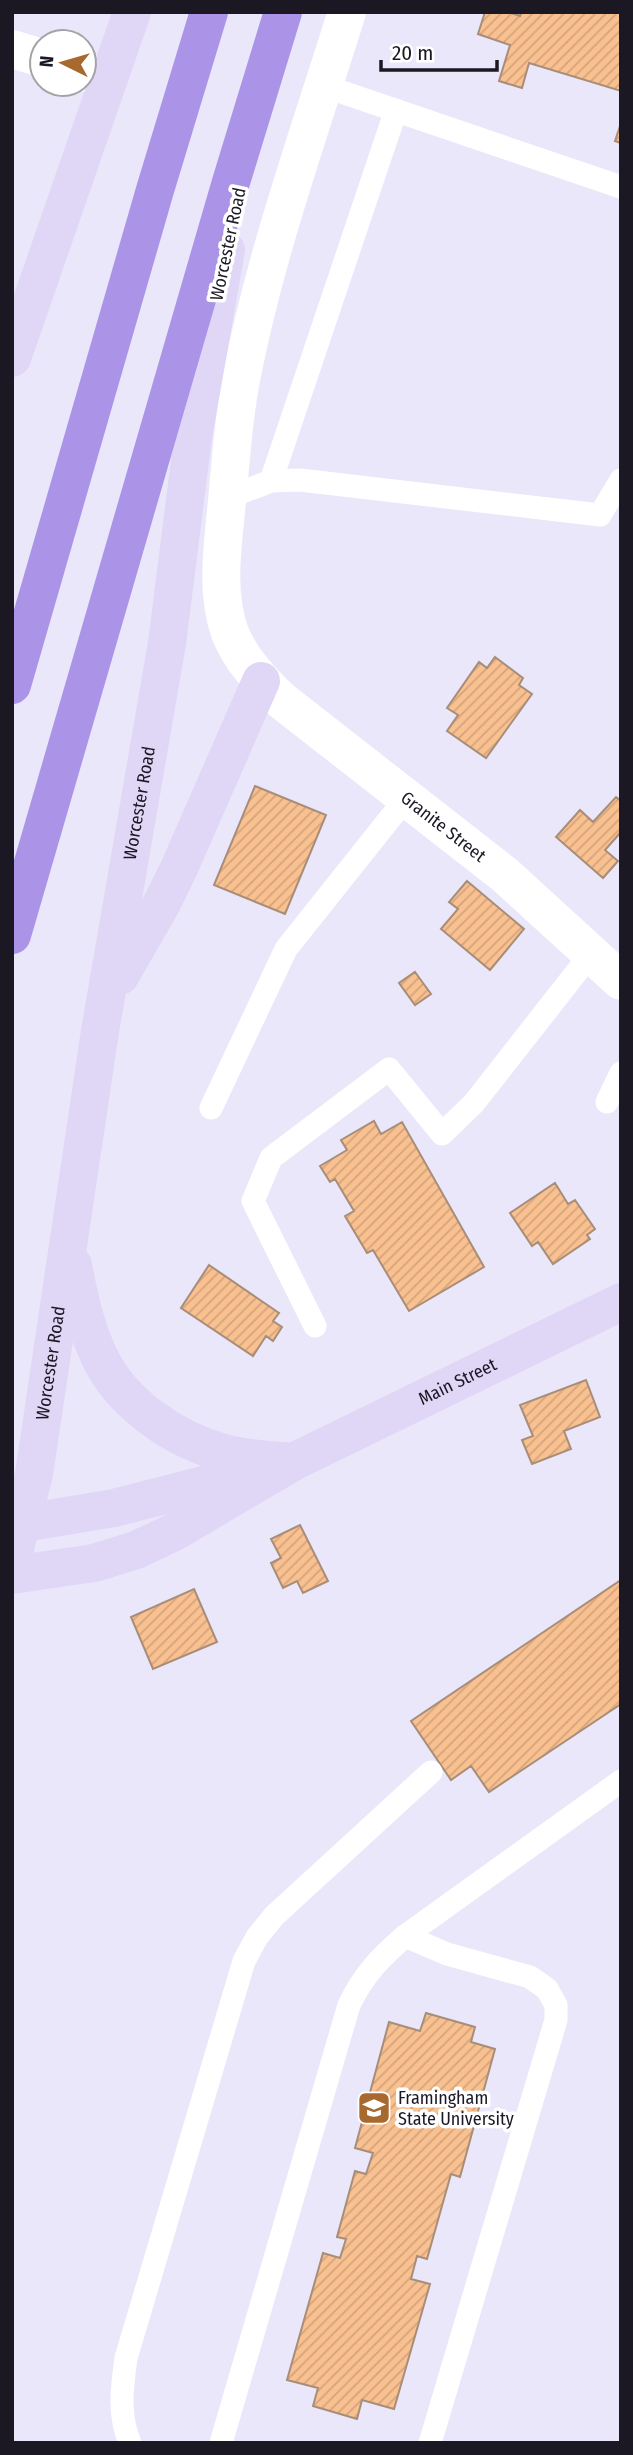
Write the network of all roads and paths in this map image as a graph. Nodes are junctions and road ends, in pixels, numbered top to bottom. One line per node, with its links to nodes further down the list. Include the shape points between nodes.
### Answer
1 (132, 12): 5 (main road)
2 (209, 12): 15 (highway)
3 (347, 12): 6 (street)
4 (277, 30): 17 (highway, Worcester Road); 19 (main road, Worcester Road, via 207,351 164,655)
5 (98, 72)
6 (324, 86): 8 (lane); 13 (street, via 252,330 233,429)
7 (89, 98): 10 (main road)
8 (396, 110): 9 (lane); 12 (lane)
9 (621, 187)
10 (14, 350)
11 (621, 480): 12 (lane, via 600,515 300,480)
12 (271, 481): 13 (lane)
13 (227, 498): 14 (street, via 220,571 223,605 230,633)
14 (261, 681): 16 (street, Granite Street); 19 (main road, via 180,866 117,984)
15 (12, 685)
16 (407, 797): 18 (street, Granite Street, via 505,875); 22 (lane, via 286,949)
17 (12, 935)
18 (612, 971): 25 (lane, via 442,1134 388,1069 271,1158 253,1200)
19 (100, 1031): 23 (main road, Worcester Road)
20 (621, 1073): 21 (lane)
21 (607, 1102)
22 (211, 1108)
23 (68, 1242): 26 (main road, Worcester Road); 28 (main road, via 79,1296 101,1360 143,1411 168,1429 222,1452)
24 (621, 1302): 28 (main road, Main Street)
25 (315, 1326)
26 (51, 1363): 27 (main road, via 29,1408); 29 (main road, Worcester Road, via 34,1474)
27 (12, 1430)
28 (293, 1462): 29 (main road, Main Street, via 114,1508); 31 (main road, Main Street, via 136,1550 94,1563)
29 (18, 1524): 30 (main road, Worcester Road)
30 (12, 1560)
31 (12, 1575)
32 (431, 1772): 35 (lane, via 274,1916 244,1961 127,2358 121,2391)
33 (621, 1781): 34 (lane)
34 (405, 1936): 36 (lane, via 360,1981 349,2005); 37 (lane, via 447,1954 530,1977 547,1989 556,2005 556,2020)
35 (130, 2443)
36 (220, 2443)
37 (430, 2443)

